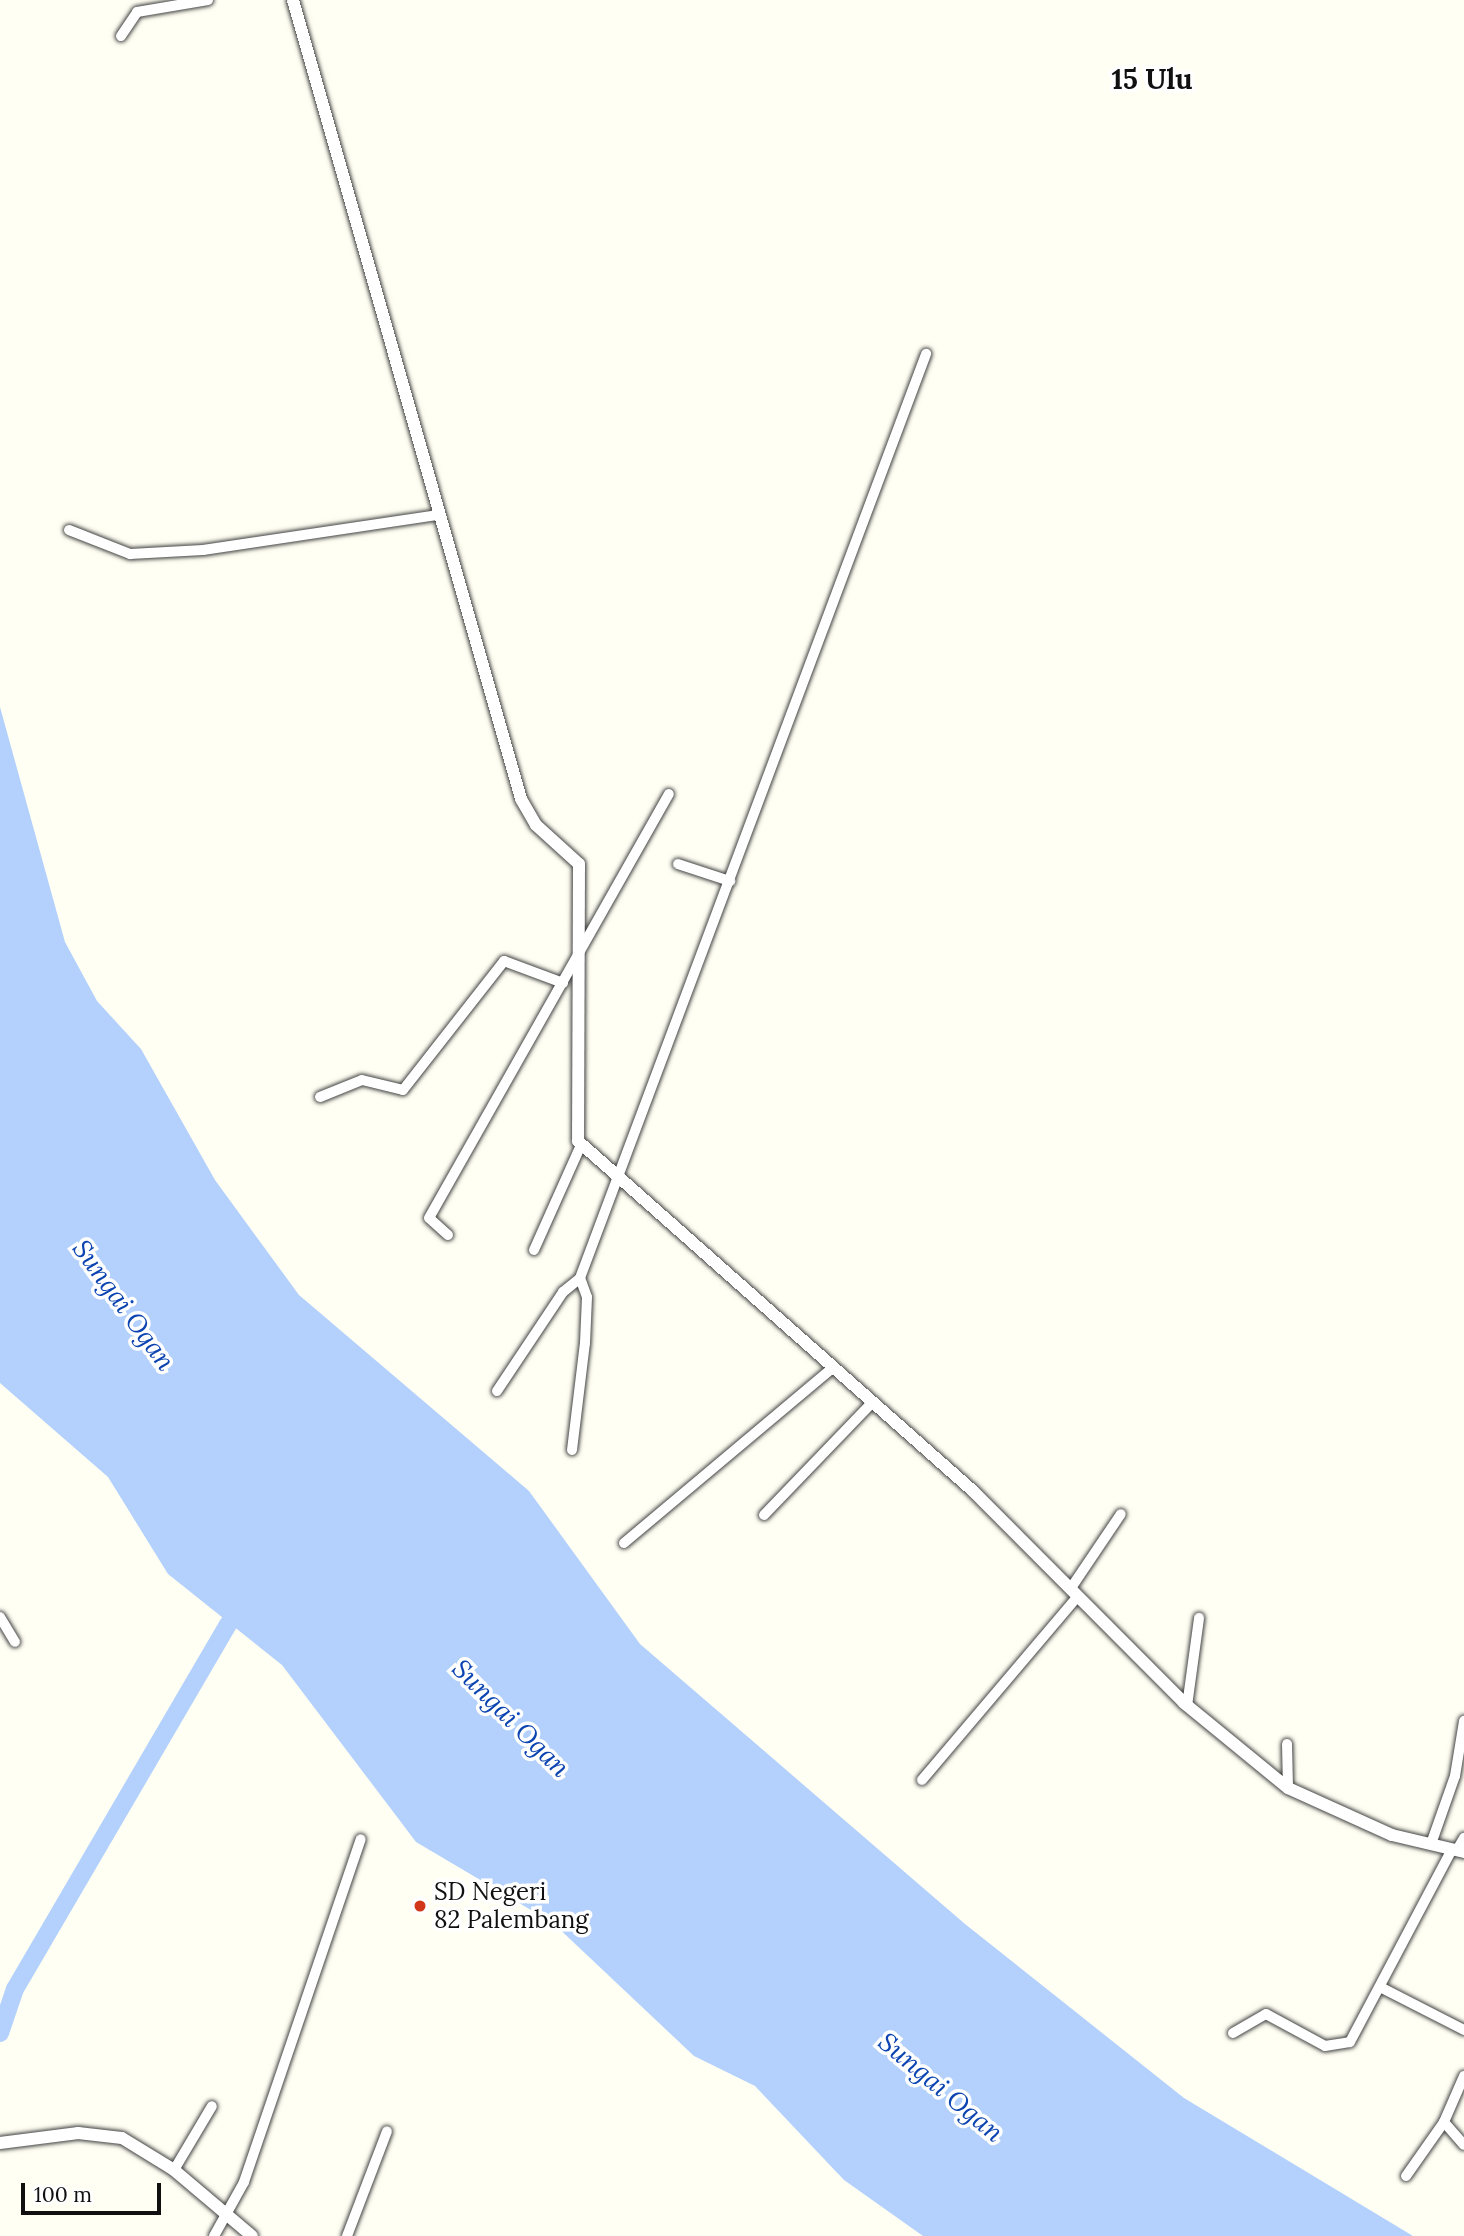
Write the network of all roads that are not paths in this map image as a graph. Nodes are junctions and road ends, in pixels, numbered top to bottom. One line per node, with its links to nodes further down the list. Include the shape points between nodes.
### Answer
1 (208, 0): 3 (street, via 137,12)
2 (293, 0): 5 (street)
3 (121, 36)
4 (926, 354): 9 (street)
5 (439, 515): 6 (street, via 203,550 130,554); 10 (street, via 524,806 579,864)
6 (69, 530)
7 (669, 794): 10 (street)
8 (678, 864): 9 (street)
9 (727, 880): 14 (street)
10 (576, 959): 11 (street); 13 (street)
11 (563, 983): 12 (street, via 504,961 403,1090 362,1080); 15 (street, via 429,1219)
12 (320, 1097)
13 (583, 1148): 14 (street); 16 (street)
14 (619, 1181): 17 (street); 18 (street)
15 (448, 1235)
16 (534, 1250)
17 (580, 1278): 19 (street, via 563,1292); 21 (street, via 587,1297 585,1343)
18 (831, 1368): 20 (street); 24 (street)
19 (498, 1391)
20 (871, 1404): 23 (street); 25 (street)
21 (572, 1450)
22 (1121, 1514): 25 (street)
23 (764, 1515)
24 (624, 1544)
25 (1075, 1592): 29 (street); 32 (street)
26 (0, 1617): 28 (street)
27 (1199, 1618): 29 (street)
28 (15, 1642)
29 (1187, 1706): 33 (street)
30 (1464, 1721): 36 (street, via 1455,1776)
31 (1287, 1744): 33 (street)
32 (922, 1780)
33 (1288, 1788): 36 (street, via 1392,1835)
34 (1464, 1838): 37 (street)
35 (361, 1839): 49 (street, via 244,2182)
36 (1431, 1844): 37 (street)
37 (1458, 1850): 38 (street)
38 (1382, 1988): 39 (street); 40 (street, via 1343,2045 1325,2046 1266,2014)
39 (1464, 2030)
40 (1233, 2033)
41 (1464, 2076): 43 (street)
42 (212, 2106): 47 (street)
43 (1444, 2122): 46 (street); 48 (street)
44 (387, 2131): 52 (street)
45 (0, 2143): 47 (street, via 97,2134 141,2147)
46 (1464, 2145)
47 (174, 2170): 49 (street)
48 (1406, 2176)
49 (224, 2212): 50 (street); 51 (street)
50 (250, 2235)
51 (214, 2236)
52 (347, 2236)

